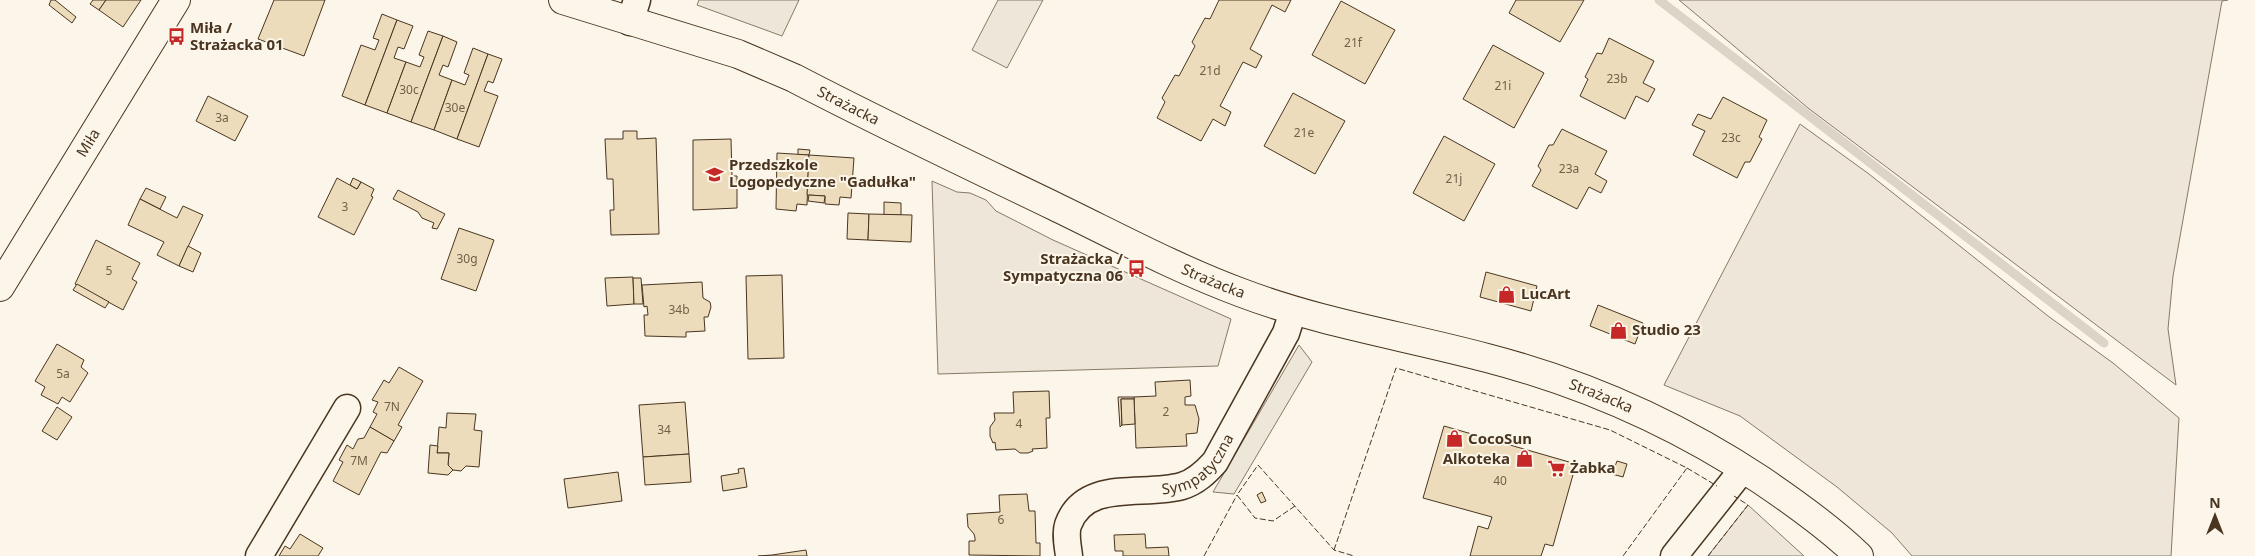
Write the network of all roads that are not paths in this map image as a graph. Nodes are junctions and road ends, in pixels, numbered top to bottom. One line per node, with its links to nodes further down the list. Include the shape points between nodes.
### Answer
1 (176, 0): 4 (street, Miła)
2 (563, 0): 3 (street, Strażacka)
3 (634, 11): 5 (street, Strażacka, via 794,78 1166,261)
4 (0, 287)
5 (1294, 311): 7 (street, Strażacka, via 1488,358 1552,377 1644,413); 9 (street, Sympatyczna, via 1286,332 1216,462 1201,477 1183,486 1106,493 1088,500 1076,510 1067,527)
6 (347, 408): 8 (street)
7 (1743, 468): 10 (street); 11 (street, Strażacka, via 1793,502)
8 (259, 556)
9 (1069, 556)
10 (1674, 556)
11 (1859, 556)

